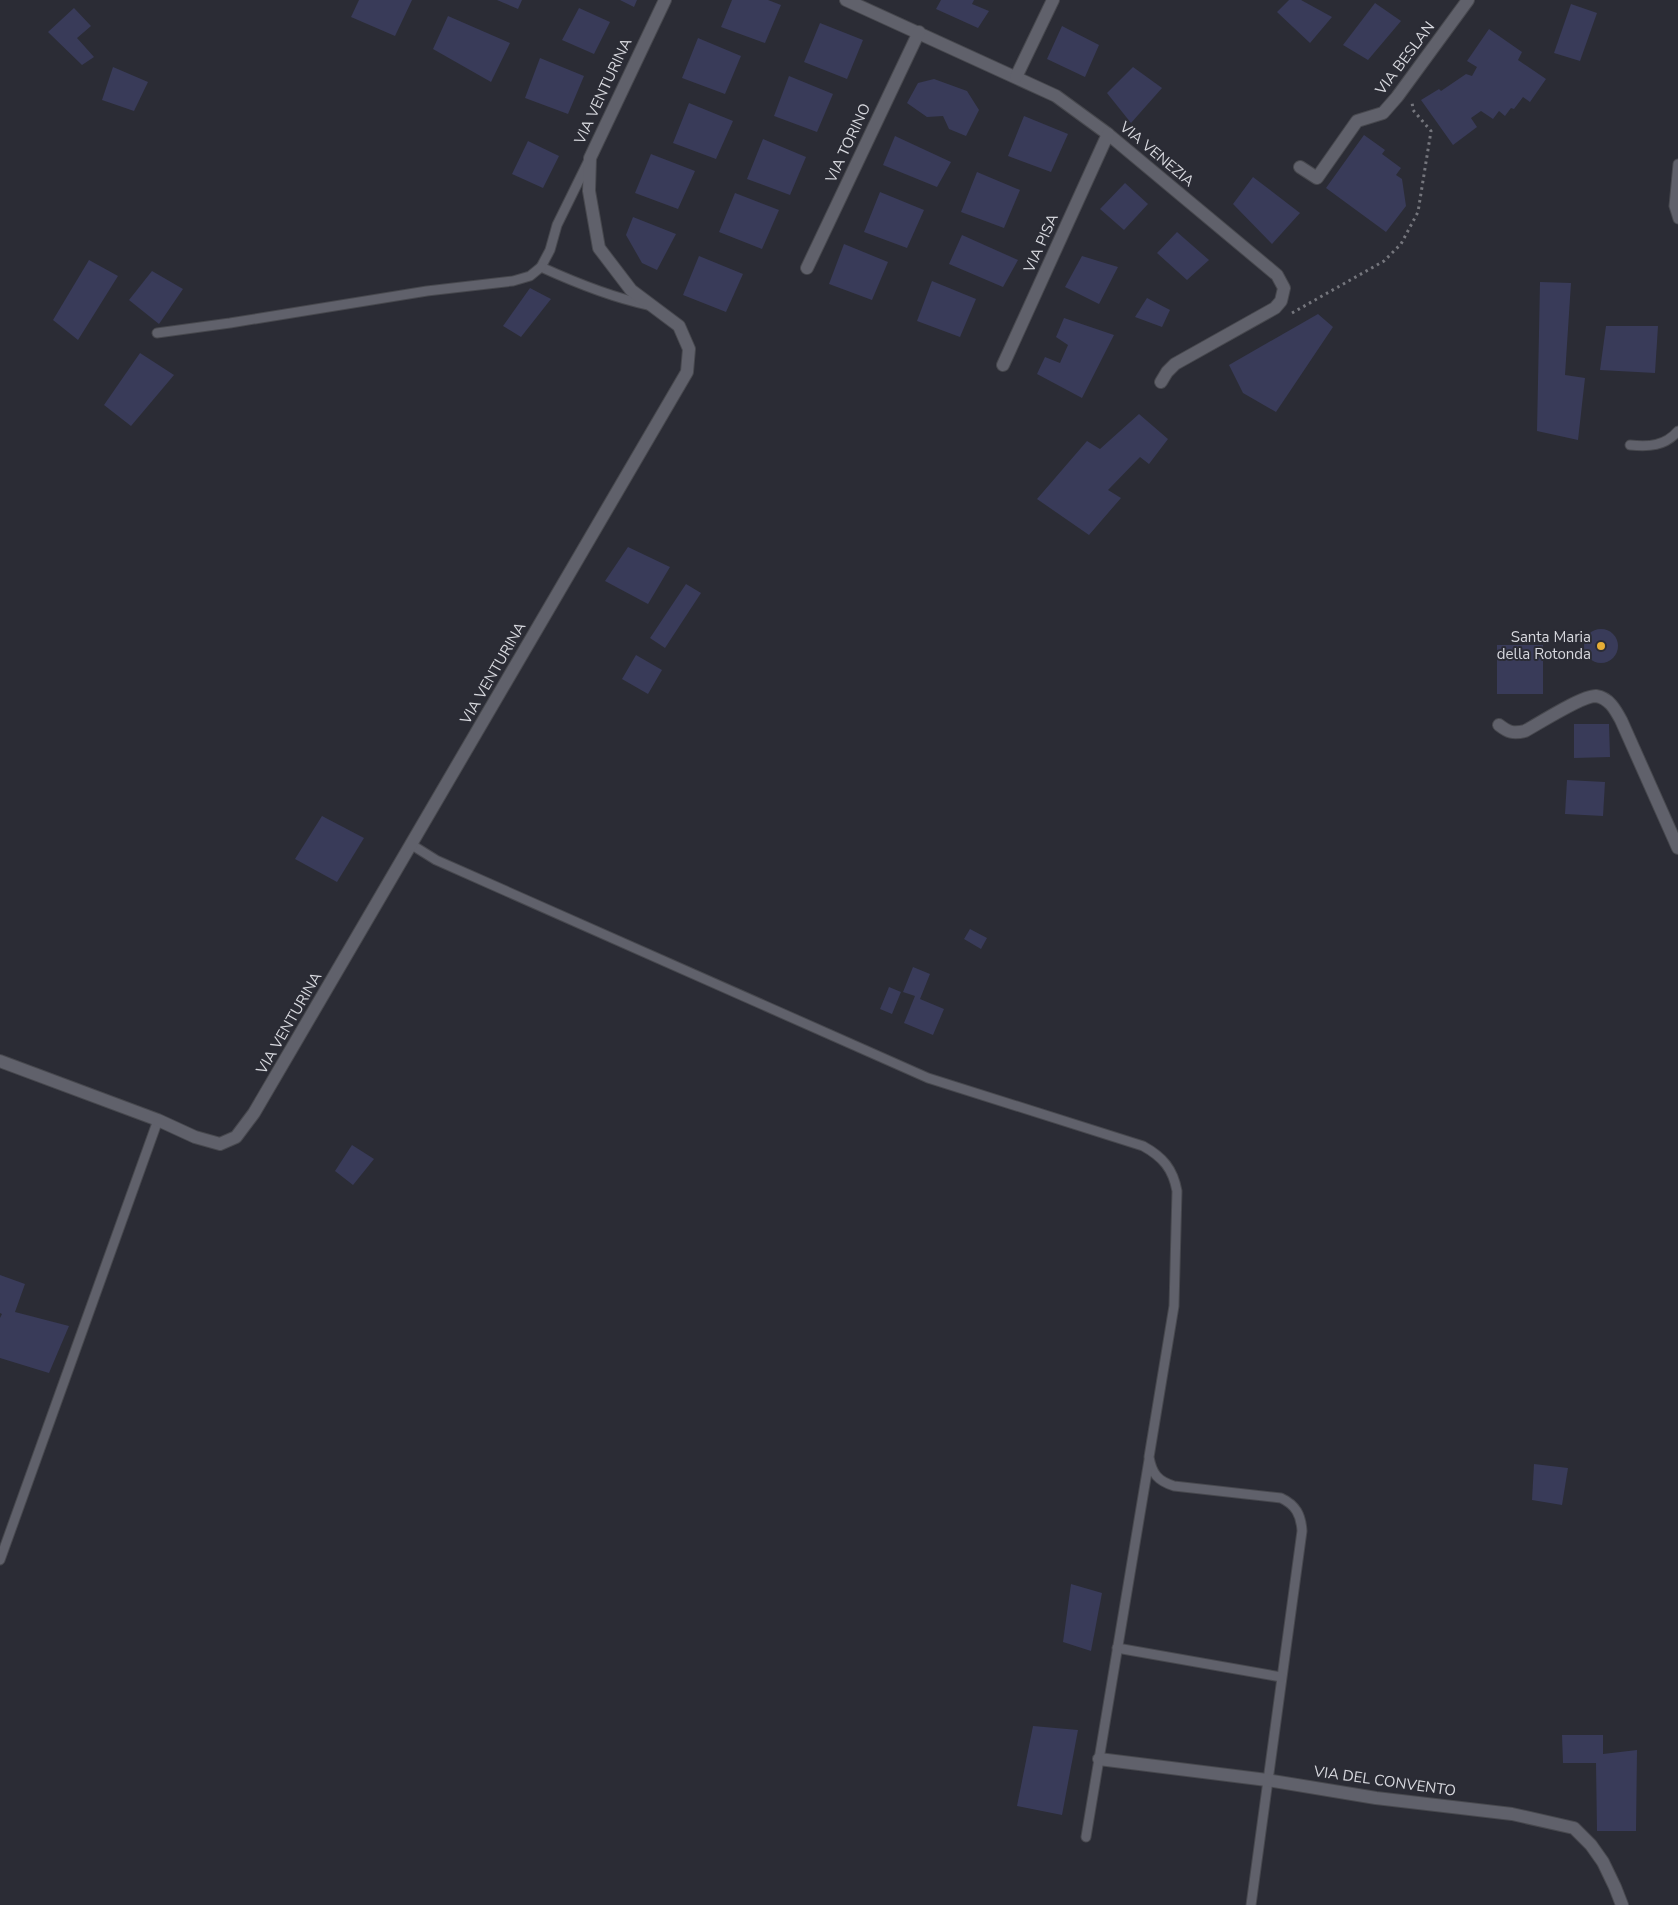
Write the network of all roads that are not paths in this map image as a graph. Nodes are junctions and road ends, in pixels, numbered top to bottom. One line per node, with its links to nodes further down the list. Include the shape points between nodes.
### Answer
1 (665, 0): 8 (street, VIA VENTURINA)
2 (846, 0): 5 (street, VIA VENEZIA)
3 (1053, 0): 6 (street)
4 (1468, 0): 10 (street, VIA BESLAN, via 1383,113 1357,121 1317,178)
5 (919, 32): 6 (street, VIA VENEZIA); 13 (street, VIA TORINO)
6 (1016, 77): 7 (street, VIA VENEZIA, via 1056,96)
7 (1108, 134): 16 (street, VIA PISA); 17 (street, VIA VENEZIA, via 1276,275 1284,288 1281,301 1275,308 1175,364)
8 (590, 158): 12 (lane, via 557,225); 14 (street, VIA VENTURINA, via 589,191 599,248 631,290)
9 (1678, 164): 11 (lane, via 1674,206)
10 (1300, 167)
11 (1678, 219)
12 (541, 267): 14 (lane, via 619,299); 15 (lane, via 530,276 513,281 427,291)
13 (807, 268)
14 (651, 306): 21 (street, VIA VENTURINA, via 679,326 689,350 687,372)
15 (157, 333)
16 (1003, 365)
17 (1161, 382)
18 (1678, 431): 19 (lane, via 1661,444)
19 (1630, 445)
20 (1499, 725): 22 (street, via 1515,734 1582,700 1595,696 1605,699 1621,720)
21 (412, 845): 24 (street, VIA VENTURINA, via 254,1114 236,1137 220,1144); 25 (lane, via 436,860 928,1078 1143,1146 1162,1159 1174,1177 1177,1191 1174,1306)
22 (1678, 848)
23 (0, 1061): 24 (street, VIA VENTURINA)
24 (158, 1120): 26 (lane)
25 (1149, 1457): 27 (lane); 28 (lane, via 1151,1466 1163,1482 1280,1498 1288,1501 1298,1512 1302,1531)
26 (0, 1560)
27 (1117, 1648): 28 (lane); 29 (lane)
28 (1281, 1677): 30 (lane)
29 (1099, 1759): 30 (street, VIA DEL CONVENTO); 31 (lane)
30 (1267, 1780): 32 (lane); 33 (street, VIA DEL CONVENTO, via 1376,1798 1512,1814 1574,1828 1602,1862)
31 (1086, 1837)
32 (1251, 1905)
33 (1622, 1905)

